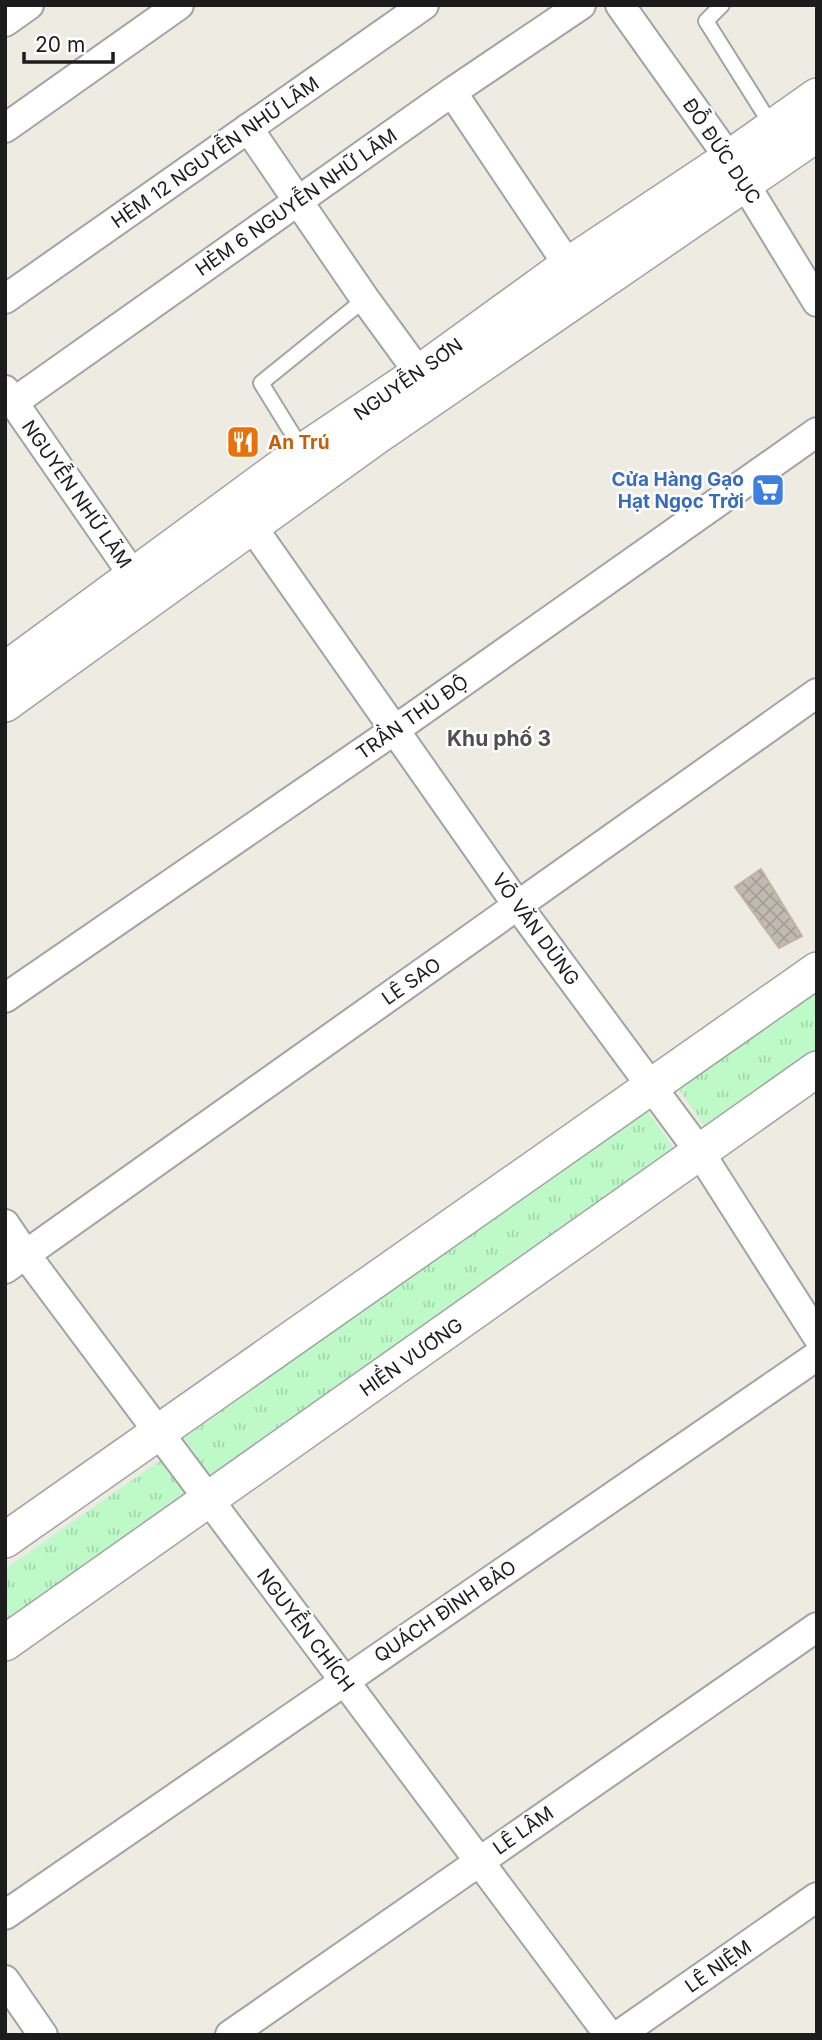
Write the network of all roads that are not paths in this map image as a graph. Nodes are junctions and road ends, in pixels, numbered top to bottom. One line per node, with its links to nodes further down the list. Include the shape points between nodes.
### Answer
1 (29, 5): 7 (street)
2 (179, 5): 10 (street)
3 (424, 5): 11 (street, HẺM 12 NGUYỄN NHỮ LÃM)
4 (581, 5): 8 (street, HẺM 6 NGUYỄN NHỮ LÃM)
5 (620, 5): 14 (street, ĐỖ ĐỨC DỤC)
6 (722, 5): 12 (lane, via 706,21)
7 (5, 22)
8 (452, 92): 15 (street, HẺM 6 NGUYỄN NHỮ LÃM); 16 (street)
9 (817, 96): 12 (street, NGUYỄN SƠN)
10 (5, 128)
11 (248, 128): 15 (street); 17 (street, HẺM 12 NGUYỄN NHỮ LÃM)
12 (772, 128): 14 (street, NGUYỄN SƠN)
13 (817, 134): 14 (street, NGUYỄN SƠN)
14 (738, 172): 16 (street, NGUYỄN SƠN); 19 (street, ĐỖ ĐỨC DỤC); 24 (street, NGUYỄN SƠN)
15 (299, 201): 18 (street); 21 (street, HẺM 6 NGUYỄN NHỮ LÃM)
16 (568, 265): 20 (street, NGUYỄN SƠN)
17 (5, 299)
18 (365, 299): 20 (street); 23 (lane, via 261,383)
19 (817, 302)
20 (419, 373): 23 (street, NGUYỄN SƠN)
21 (10, 396): 25 (street, NGUYỄN NHỮ LÃM)
22 (817, 432): 29 (street, TRẦN THỦ ĐỘ)
23 (303, 451): 25 (street, NGUYỄN SƠN)
24 (251, 525): 25 (street, NGUYỄN SƠN); 29 (street, VÕ VĂN DŨNG)
25 (142, 588): 26 (street, NGUYỄN SƠN); 28 (street, NGUYỄN SƠN)
26 (5, 670)
27 (817, 693): 30 (street, LÊ SAO)
28 (5, 704)
29 (396, 729): 30 (street, VÕ VĂN DŨNG); 32 (street, TRẦN THỦ ĐỘ)
30 (518, 906): 34 (street, VÕ VĂN DŨNG); 37 (street, LÊ SAO)
31 (817, 970): 34 (street)
32 (5, 998)
33 (817, 1069): 35 (street, HIỀN VƯƠNG)
34 (653, 1085): 35 (street, VÕ VĂN DŨNG); 40 (street)
35 (699, 1151): 38 (street, VÕ VĂN DŨNG); 41 (street, HIỀN VƯƠNG)
36 (5, 1224): 37 (street, NGUYỄN CHÍCH)
37 (15, 1262): 40 (street, NGUYỄN CHÍCH)
38 (817, 1336)
39 (817, 1356): 45 (street, QUÁCH ĐÌNH BẢO)
40 (159, 1434): 41 (street, NGUYỄN CHÍCH); 42 (street)
41 (209, 1500): 44 (street, HIỀN VƯƠNG); 45 (street, NGUYỄN CHÍCH)
42 (5, 1540)
43 (817, 1627): 46 (street, LÊ LÂM)
44 (5, 1643)
45 (344, 1680): 46 (street, NGUYỄN CHÍCH); 48 (street, QUÁCH ĐÌNH BẢO)
46 (479, 1861): 51 (street, LÊ LÂM); 52 (street, NGUYỄN CHÍCH)
47 (817, 1897): 53 (street, LÊ NIỆM)
48 (5, 1915)
49 (5, 1980): 50 (street)
50 (43, 2035)
51 (230, 2035)
52 (609, 2035)
53 (619, 2035)

